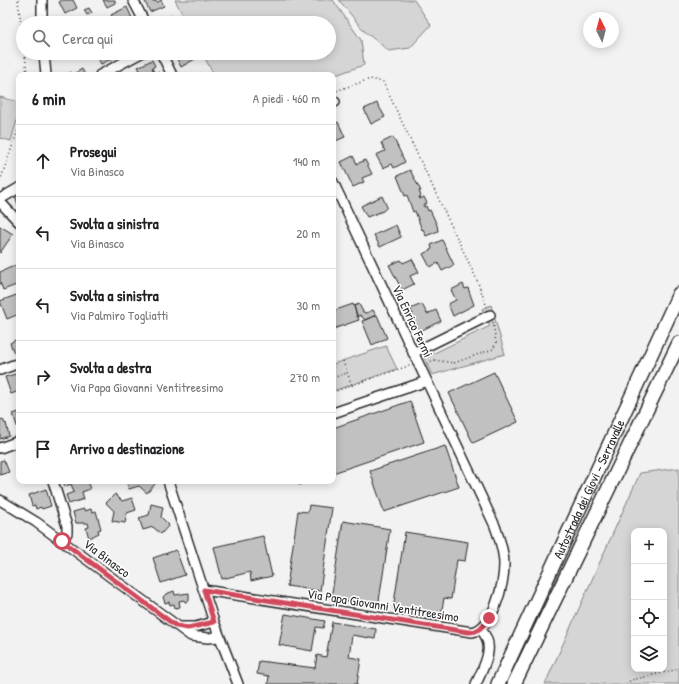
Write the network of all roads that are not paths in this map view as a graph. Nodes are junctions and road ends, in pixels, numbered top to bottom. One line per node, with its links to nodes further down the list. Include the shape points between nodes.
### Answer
1 (133, 0): 4 (street)
2 (42, 3): 3 (street)
3 (42, 16)
4 (141, 16)
5 (45, 60): 8 (street)
6 (128, 60): 9 (street)
7 (164, 60): 10 (street)
8 (46, 72)
9 (106, 72)
10 (170, 72)
11 (336, 188): 18 (street, Via Enrico Fermi)
12 (16, 190): 13 (street)
13 (0, 200): 14 (street)
14 (16, 219)
15 (679, 294): 36 (highway, Autostrada dei Giovi - Serravalle)
16 (490, 315): 18 (street)
17 (679, 343): 37 (highway, Autostrada dei Giovi - Serravalle)
18 (413, 353): 21 (street, Via Enrico Fermi)
19 (16, 364): 20 (street)
20 (0, 370)
21 (426, 381): 22 (street); 32 (street, via 495,526 502,547 504,571 499,595 495,609)
22 (336, 412)
23 (16, 442): 24 (street)
24 (0, 448)
25 (54, 484): 28 (street, via 67,526 67,533)
26 (169, 484): 29 (street)
27 (0, 500): 28 (street, Via Binasco)
28 (62, 541): 31 (street, Via Binasco)
29 (204, 590): 30 (street); 32 (street, Via Papa Giovanni Ventitreesimo, via 468,632)
30 (214, 622): 31 (street, via 188,628); 33 (street)
31 (176, 626): 33 (street, Via Binasco, via 191,636)
32 (480, 629): 35 (street, via 489,645 488,658)
33 (219, 637): 34 (street)
34 (238, 684)
35 (476, 684)
36 (498, 684)
37 (514, 684)

